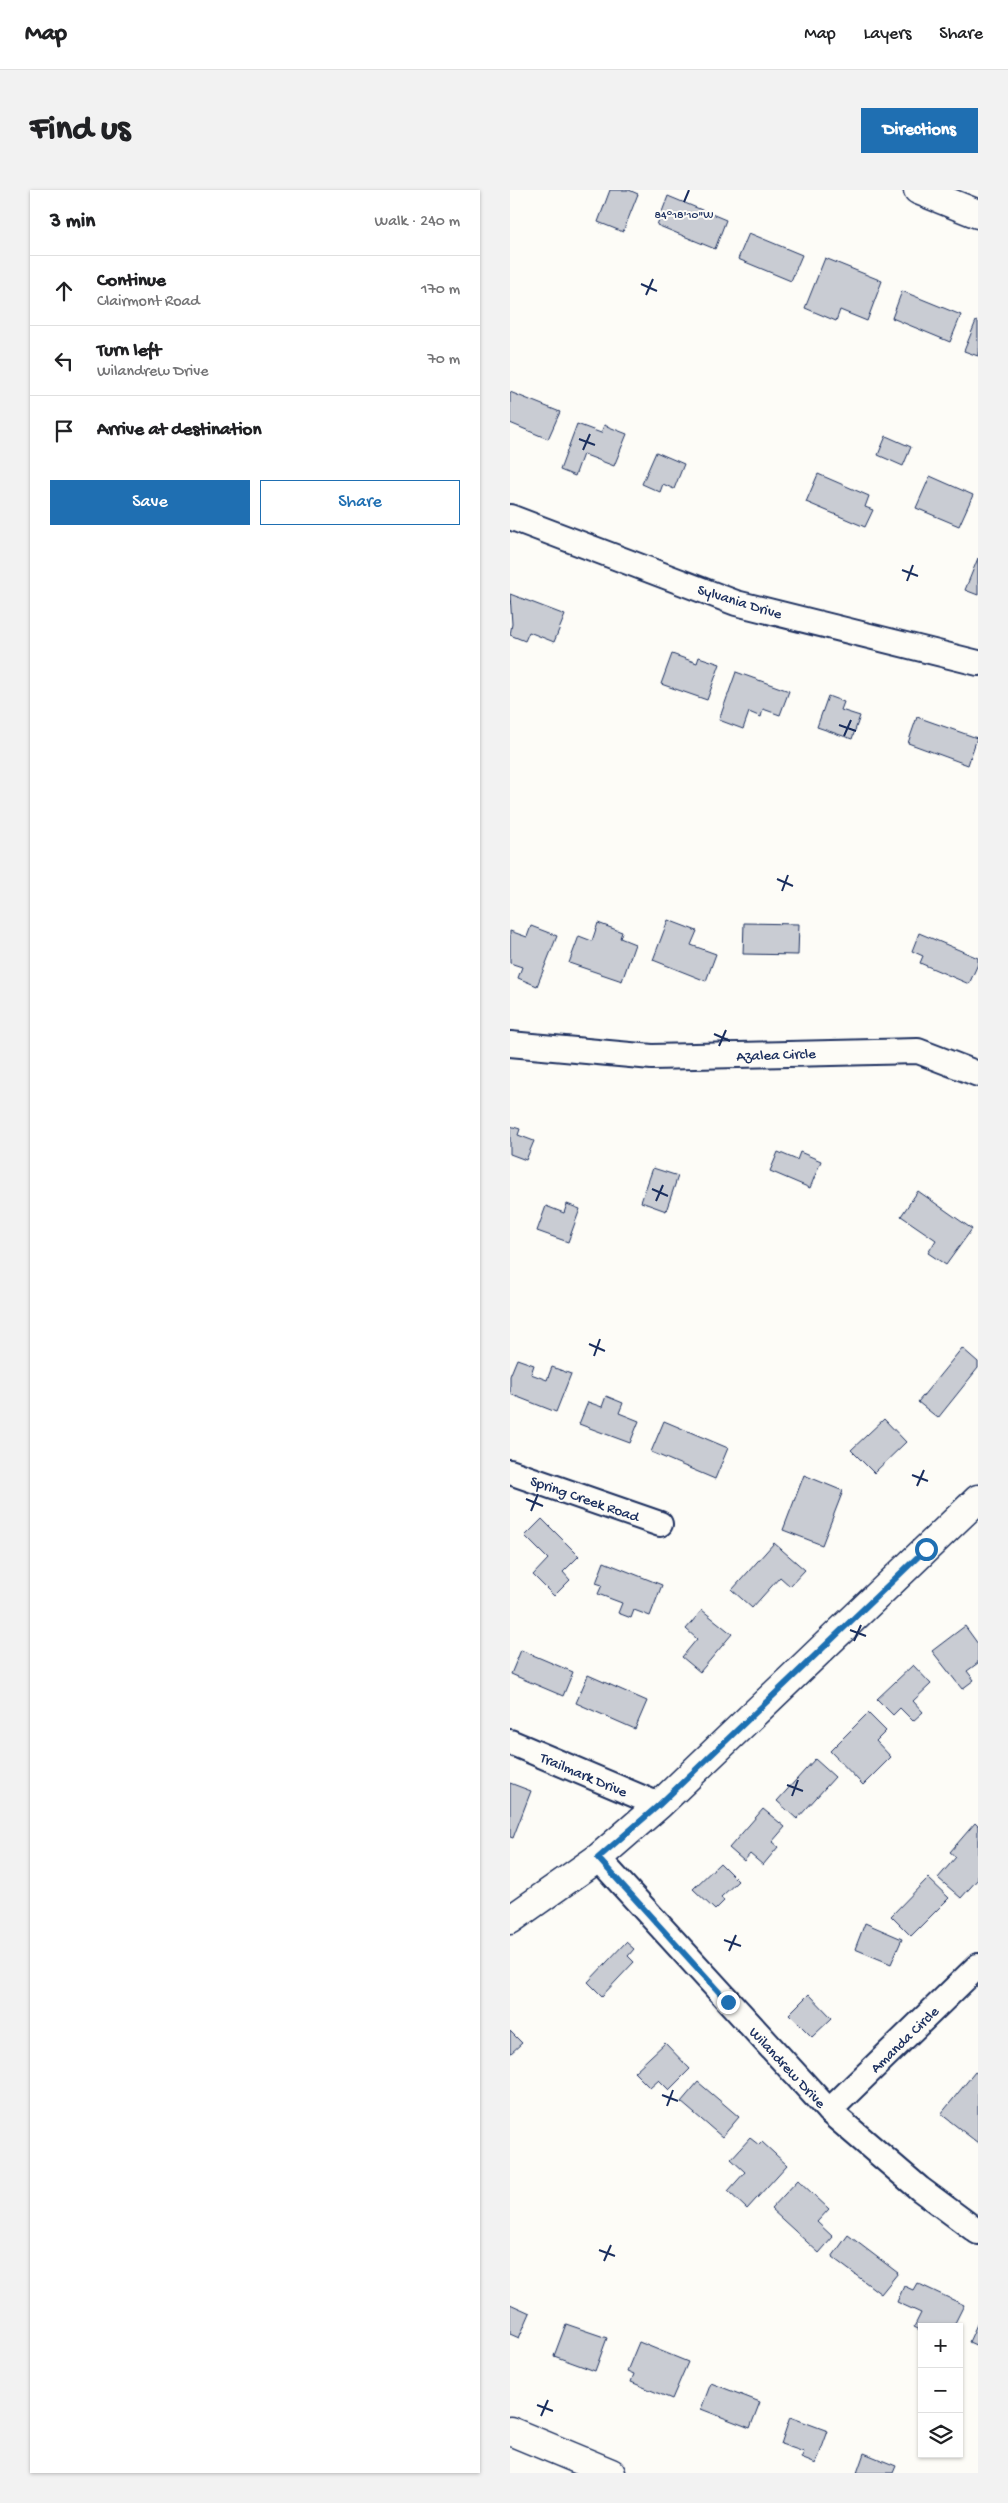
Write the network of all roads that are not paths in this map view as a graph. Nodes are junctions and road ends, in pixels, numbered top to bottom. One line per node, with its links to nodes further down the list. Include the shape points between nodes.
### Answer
1 (918, 190): 2 (main road)
2 (978, 214)
3 (510, 517): 4 (street, Sylvania Drive, via 736,603)
4 (978, 663)
5 (510, 1044): 6 (street, Azalea Circle, via 652,1057 918,1051)
6 (978, 1074)
7 (510, 1472): 9 (street, Spring Creek Road)
8 (978, 1499): 11 (main road)
9 (660, 1524)
10 (510, 1742): 11 (street, Trailmark Drive)
11 (659, 1805): 12 (main road)
12 (598, 1858): 13 (main road); 15 (street, Wilandrew Drive)
13 (510, 1920)
14 (978, 1966): 15 (street, Amanda Circle)
15 (830, 2111): 16 (street, Wilandrew Drive, via 920,2189)
16 (978, 2232)
17 (510, 2431): 18 (main road)
18 (612, 2473)

